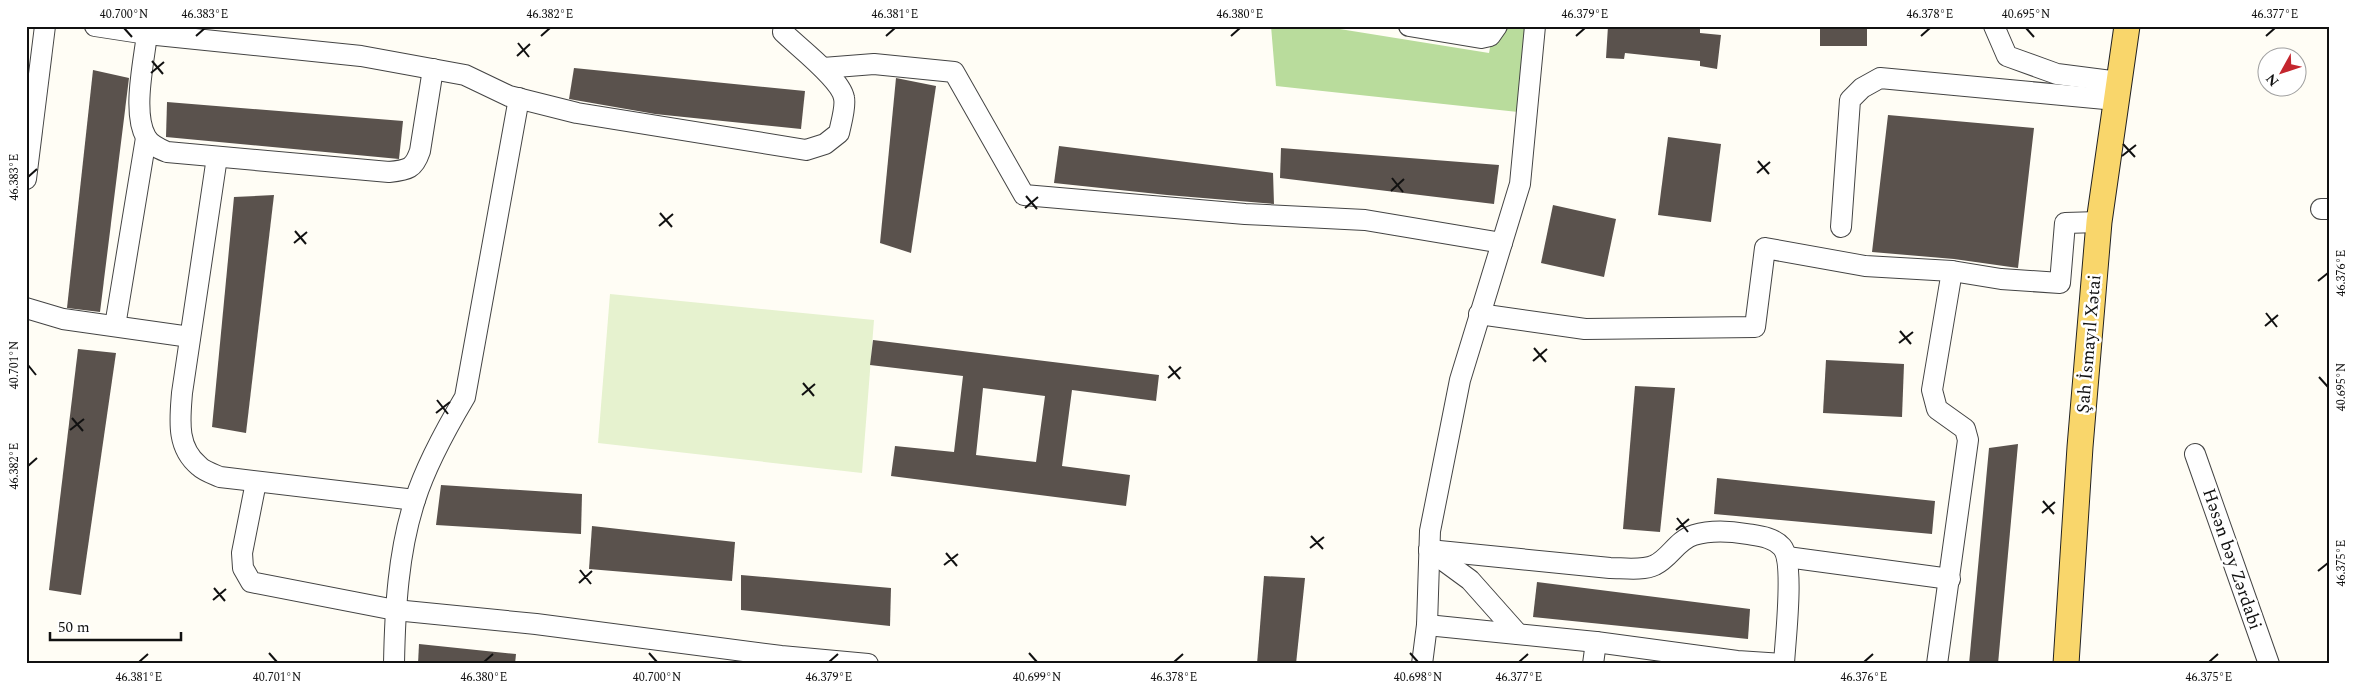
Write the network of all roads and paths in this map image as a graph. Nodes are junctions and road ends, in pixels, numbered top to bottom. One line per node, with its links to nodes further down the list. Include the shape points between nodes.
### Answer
1 (45, 26): 15 (street)
2 (95, 26): 9 (street)
3 (784, 26): 10 (street, via 783,32)
4 (1409, 26): 5 (street, via 1480,38 1490,36)
5 (1497, 26)
6 (1535, 26): 20 (street, via 1520,184)
7 (1994, 26): 12 (street, via 2008,56)
8 (2127, 26): 12 (main road, Şah İsmayıl Xətai)
9 (147, 34): 11 (street, via 361,56); 14 (street, via 140,105)
10 (823, 68): 13 (street, via 839,86 844,98 839,132 825,144 806,150 577,113); 20 (street, via 874,64 954,72 1024,195 1245,214 1365,220)
11 (433, 69): 13 (street, via 465,74); 16 (street, via 420,150 416,162 406,170 390,172)
12 (2117, 91): 18 (main road, Şah İsmayıl Xətai); 19 (street, via 1880,78 1862,88 1850,100)
13 (519, 98): 28 (street, via 465,397 434,454)
14 (146, 138): 16 (street, via 167,152); 24 (street)
15 (29, 142): 17 (street)
16 (217, 157): 25 (street)
17 (26, 180)
18 (2098, 222): 21 (street, via 2065,223 2060,283 2001,279); 42 (main road, Şah İsmayıl Xətai)
19 (1841, 226)
20 (1502, 243): 23 (street)
21 (1952, 271): 23 (street, via 1865,266 1765,248 1755,327 1585,329); 31 (street, via 1932,390 1937,409 1965,429 1968,440)
22 (26, 308): 24 (street, via 63,319)
23 (1479, 314): 29 (street, via 1460,380)
24 (115, 326): 25 (street)
25 (190, 337): 27 (street, via 180,425 184,448 199,466 220,477)
26 (2195, 454): 43 (street, Həsən bəy Zərdabi)
27 (256, 482): 28 (street); 32 (street, via 242,553 243,568 251,582)
28 (415, 500): 32 (street)
29 (1429, 550): 30 (street, via 1610,568 1646,567 1654,566 1693,535 1726,530 1768,538 1782,547); 33 (street); 34 (street, via 1470,580)
30 (1787, 557): 31 (street); 40 (street)
31 (1950, 579): 41 (street)
32 (395, 610): 36 (street); 37 (street)
33 (1427, 625): 34 (street); 38 (street)
34 (1518, 634): 35 (street)
35 (1596, 642): 39 (street); 40 (street)
36 (394, 664)
37 (868, 664)
38 (1422, 664)
39 (1593, 664)
40 (1784, 664)
41 (1937, 664)
42 (2066, 664)
43 (2268, 664)

